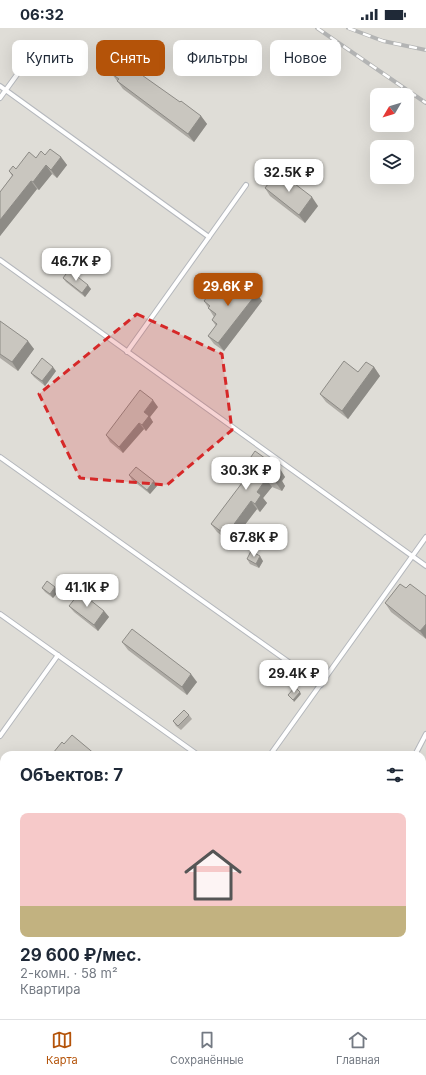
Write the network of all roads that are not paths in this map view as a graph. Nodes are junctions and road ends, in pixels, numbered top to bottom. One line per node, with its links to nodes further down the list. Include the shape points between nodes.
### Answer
1 (16, 76): 3 (lane)
2 (0, 86): 3 (lane)
3 (6, 90): 4 (lane); 6 (lane)
4 (0, 98)
5 (246, 185): 6 (lane)
6 (209, 237): 8 (lane)
7 (0, 260): 8 (lane)
8 (127, 352): 11 (lane)
9 (0, 456): 15 (lane)
10 (426, 537): 11 (lane)
11 (412, 556): 12 (lane); 15 (lane)
12 (426, 566)
13 (0, 614): 14 (lane)
14 (58, 655): 17 (lane); 18 (lane)
15 (321, 685): 19 (lane)
16 (426, 734): 20 (lane)
17 (0, 736)
18 (192, 751)
19 (273, 751)
20 (417, 751)

